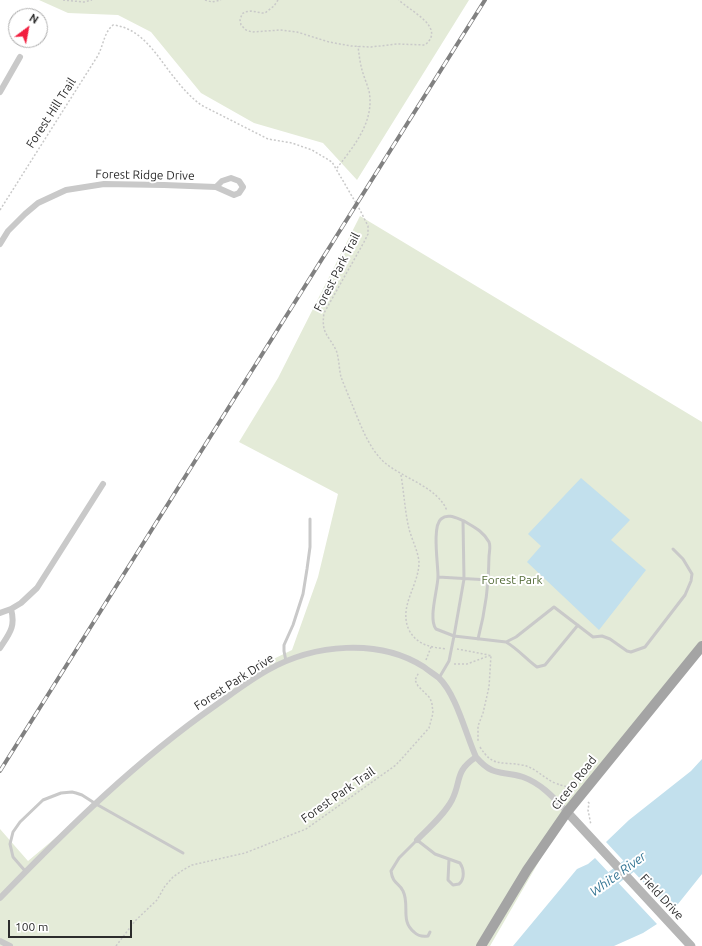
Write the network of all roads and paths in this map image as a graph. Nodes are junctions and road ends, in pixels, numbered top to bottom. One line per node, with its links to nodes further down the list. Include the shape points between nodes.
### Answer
1 (63, 0): 2 (path)
2 (92, 0)
3 (205, 0): 4 (path)
4 (221, 0)
5 (278, 0): 8 (path, via 265,13 251,11 242,14 241,25 252,32 297,32 329,42)
6 (399, 0): 8 (path, via 428,23 431,34 427,44)
7 (113, 25): 11 (path, Forest Park Trail, via 130,29 148,44 176,80 201,105 268,139 312,150); 13 (path, Forest Hill Trail, via 107,30 98,57)
8 (358, 46): 11 (path, via 369,92 370,108 365,126 356,143)
9 (20, 57): 10 (street)
10 (0, 92)
11 (337, 168): 15 (path, Forest Park Trail, via 368,226 368,234 324,313 323,324 325,333 336,351 342,378 366,437 384,462)
12 (216, 187): 14 (street, Forest Ridge Drive, via 104,184 66,190 38,203 8,231)
13 (0, 210)
14 (0, 244)
15 (401, 474): 17 (path, Forest Park Trail, via 433,493 442,501); 31 (path, via 409,528 419,561 405,618 415,639)
16 (103, 484): 24 (street, via 37,588)
17 (447, 511)
18 (310, 519): 36 (lane, via 307,570 301,600 284,645)
19 (463, 521): 21 (lane, via 448,516 440,519 437,524); 22 (lane); 23 (lane, via 484,534 490,544)
20 (673, 549): 26 (lane, via 692,574 691,581 685,595 645,647 627,651 610,639 593,636)
21 (438, 577): 22 (lane); 27 (lane, via 432,622 436,629)
22 (464, 579): 23 (lane); 27 (lane)
23 (489, 580): 28 (lane)
24 (11, 610): 25 (street); 32 (street, via 14,618 12,628)
25 (0, 613)
26 (578, 625): 29 (lane, via 554,607); 29 (lane, via 545,665 537,667)
27 (454, 636): 28 (lane); 33 (lane)
28 (478, 639): 29 (lane)
29 (506, 642)
30 (702, 646): 40 (main road, Cicero Road)
31 (431, 647): 33 (path); 37 (path, Forest Park Trail)
32 (0, 648)
33 (452, 649): 34 (path); 35 (lane)
34 (491, 655): 35 (path, via 467,664 455,665); 40 (path, via 488,696 478,726 480,747 495,762 523,765 555,783 565,785)
35 (449, 661): 38 (lane)
36 (286, 662): 37 (street, Forest Park Drive, via 321,651 351,648 388,652 413,660); 41 (street, Forest Park Drive, via 268,670 191,723 137,766)
37 (422, 666): 38 (street, Forest Park Drive); 52 (path, Forest Park Trail, via 415,680 430,698 433,714 429,728 396,765 306,829 245,853 192,865 183,870 165,886 157,900 135,921)
38 (440, 678): 39 (street, Forest Park Drive, via 455,706)
39 (476, 757): 42 (street, Forest Park Drive, via 490,770 522,777 540,786); 44 (street, via 464,767 448,806)
40 (579, 796): 42 (main road, Cicero Road); 43 (path, via 589,803)
41 (96, 804): 45 (lane); 47 (street, Forest Park Drive); 47 (lane, via 76,793 61,793 43,800 24,818 13,832 10,844 13,856)
42 (567, 812): 43 (main road, Field Drive); 53 (main road, Cicero Road, via 527,870)
43 (589, 831): 54 (main road, Field Drive)
44 (417, 840): 46 (lane, via 435,854); 49 (lane, via 399,858 391,871 393,880 403,890 406,923 419,936 428,936)
45 (183, 853)
46 (449, 859): 46 (lane, via 462,865 463,879 459,884 453,885 448,880)
47 (26, 872): 48 (street, Forest Park Drive)
48 (0, 898)
49 (430, 932)
50 (0, 941): 51 (street)
51 (10, 946)
52 (116, 946)
53 (481, 946)
54 (691, 946)

